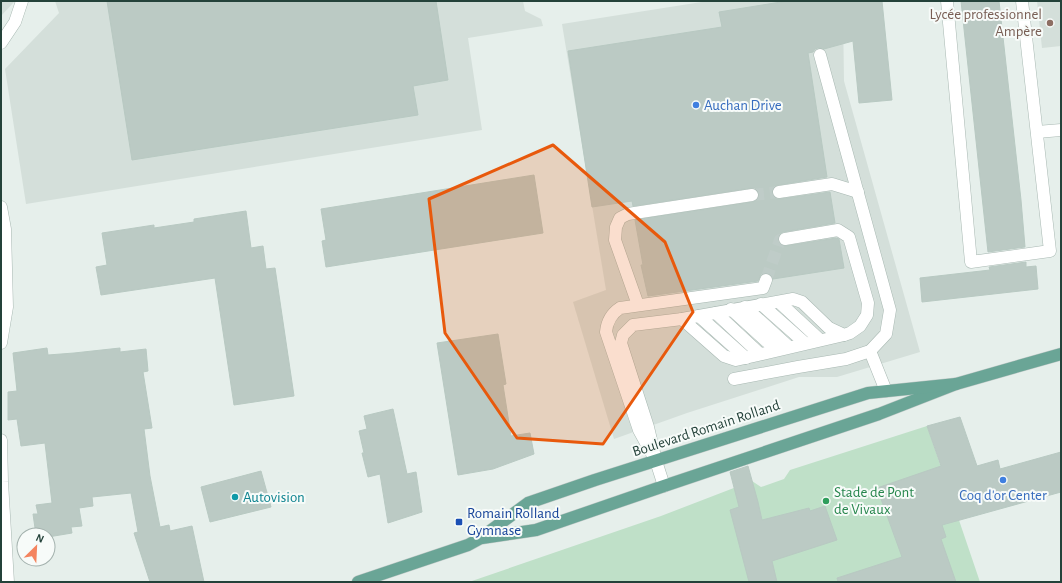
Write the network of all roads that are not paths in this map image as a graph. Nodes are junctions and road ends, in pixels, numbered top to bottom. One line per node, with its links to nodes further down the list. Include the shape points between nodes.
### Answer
1 (22, 1): 4 (street, via 15,22)
2 (947, 1): 13 (street, via 971,262)
3 (1022, 1): 7 (street)
4 (1, 43)
5 (820, 55): 9 (street)
6 (1061, 130): 7 (street)
7 (1036, 132): 13 (street)
8 (779, 192): 9 (street, via 832,184)
9 (858, 192): 29 (street, via 890,310 886,334)
10 (752, 195): 17 (street, via 628,214 620,218 614,240)
11 (1, 207): 25 (street, via 5,230 7,307)
12 (785, 239): 23 (street, via 838,230 849,237 868,303 867,315 860,326)
13 (1055, 251)
14 (766, 280): 17 (street, via 763,288)
15 (779, 302): 16 (street); 23 (street, via 793,299 802,302 829,328); 24 (street)
16 (761, 304): 18 (street); 26 (street)
17 (638, 305): 37 (street, via 620,308 612,314 606,332 639,430)
18 (745, 307): 19 (street); 27 (street)
19 (731, 310): 20 (street); 28 (street)
20 (716, 313): 21 (street); 30 (street)
21 (699, 316): 22 (street); 32 (street)
22 (682, 319): 32 (street, via 724,356 736,360); 37 (street, via 634,325 623,335 621,343)
23 (844, 334): 24 (street)
24 (820, 340): 26 (street)
25 (1, 343)
26 (805, 343): 27 (street)
27 (789, 347): 28 (street)
28 (776, 350): 30 (street)
29 (870, 351): 33 (street, via 846,359); 35 (street)
30 (760, 354): 32 (street)
31 (1061, 354): 34 (main road, Boulevard Romain Rolland)
32 (746, 358)
33 (734, 379)
34 (956, 384): 35 (main road, Boulevard Romain Rolland); 38 (main road, Boulevard Romain Rolland, via 879,414)
35 (886, 392): 37 (main road, Boulevard Romain Rolland, via 868,393)
36 (1, 440): 40 (street)
37 (656, 461): 38 (street); 39 (main road, Boulevard Romain Rolland, via 528,503)
38 (664, 486): 39 (main road, Boulevard Romain Rolland, via 536,530)
39 (479, 539): 41 (main road, Boulevard Romain Rolland)
40 (8, 582)
41 (358, 582)

